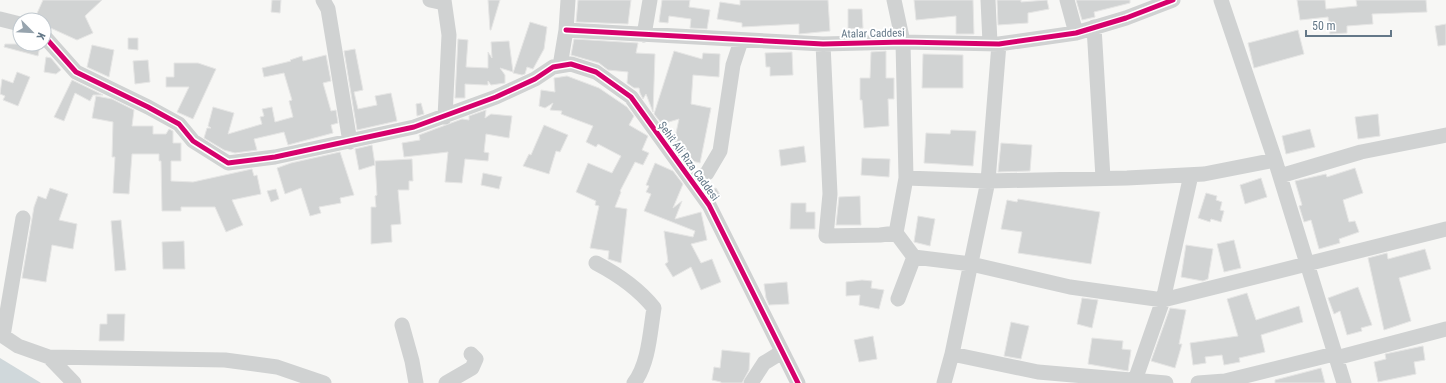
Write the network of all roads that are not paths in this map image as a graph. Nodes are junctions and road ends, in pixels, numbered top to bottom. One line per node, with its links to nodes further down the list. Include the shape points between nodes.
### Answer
1 (323, 0): 25 (street, via 328,9)
2 (568, 0): 14 (street)
3 (650, 0): 16 (street)
4 (894, 0): 18 (street)
5 (988, 0): 20 (street)
6 (1067, 0): 15 (street)
7 (1173, 0): 10 (street, Atalar Caddesi)
8 (1221, 0): 26 (street)
9 (439, 1): 23 (street, via 449,35)
10 (1154, 4): 13 (street, Atalar Caddesi)
11 (0, 19): 12 (street)
12 (12, 22)
13 (1094, 28): 15 (street, Atalar Caddesi); 30 (street)
14 (566, 30): 16 (street, Atalar Caddesi); 22 (street)
15 (1076, 33): 20 (street, Atalar Caddesi)
16 (644, 36): 17 (street, Atalar Caddesi)
17 (741, 40): 19 (street, Atalar Caddesi); 32 (street, via 733,64 720,151 707,173)
18 (903, 42): 19 (street, Atalar Caddesi); 20 (street, Atalar Caddesi); 29 (street)
19 (823, 44): 35 (street, via 830,194 826,236)
20 (995, 44): 31 (street)
21 (52, 45): 25 (street, via 76,72 179,124 193,141 228,163 275,157)
22 (556, 66): 23 (street, via 496,97); 32 (street, Şehit Ali Rıza Caddesi, via 571,64 596,72 631,97)
23 (445, 117): 25 (street)
24 (1446, 135): 28 (street, via 1361,152)
25 (350, 142)
26 (1276, 160): 27 (street); 28 (street)
27 (1191, 175): 30 (street); 41 (street)
28 (1280, 176): 39 (street)
29 (906, 178): 31 (street); 35 (street)
30 (1103, 178): 31 (street)
31 (988, 181): 38 (street)
32 (693, 182): 45 (street, Şehit Ali Rıza Caddesi, via 709,204)
33 (23, 218): 44 (street)
34 (1446, 229): 39 (street)
35 (896, 233): 36 (street)
36 (914, 257): 38 (street); 40 (street)
37 (596, 263): 57 (street, via 616,273 643,294 654,308 647,350)
38 (971, 264): 41 (street, via 1070,286); 47 (street)
39 (1306, 264): 41 (street); 48 (street)
40 (898, 300)
41 (1163, 300): 51 (street)
42 (402, 325): 55 (street)
43 (1446, 329): 48 (street)
44 (1, 335): 49 (street, via 18,346)
45 (782, 352): 58 (street, via 764,363); 59 (street, Şehit Ali Rıza Caddesi)
46 (471, 354): 56 (street, via 476,359 472,368)
47 (952, 354): 50 (street); 60 (street)
48 (1335, 356): 52 (street); 63 (street)
49 (49, 357): 53 (street); 54 (street, via 225,360 277,367)
50 (1037, 377): 51 (street)
51 (1134, 382): 61 (street)
52 (1225, 382): 62 (street)
53 (74, 383)
54 (324, 383)
55 (416, 383)
56 (446, 383)
57 (634, 383)
58 (751, 383)
59 (798, 383)
60 (944, 383)
61 (1166, 383)
62 (1198, 383)
63 (1344, 383)

